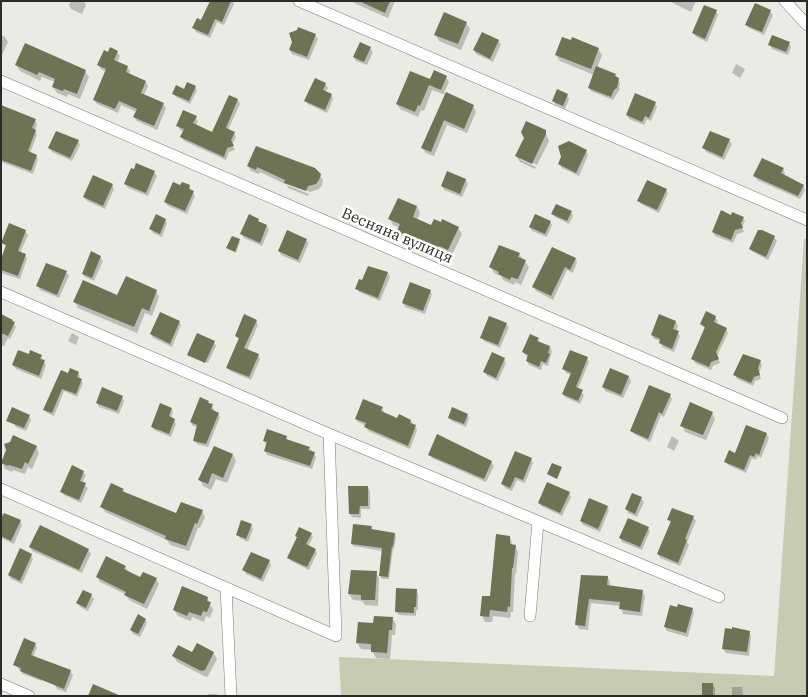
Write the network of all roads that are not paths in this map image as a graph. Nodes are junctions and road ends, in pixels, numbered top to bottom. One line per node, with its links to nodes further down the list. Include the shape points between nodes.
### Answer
1 (300, 1): 5 (street)
2 (785, 1): 3 (street)
3 (807, 24)
4 (1, 81): 7 (street, Весняна вулиця)
5 (807, 220)
6 (1, 292): 8 (street)
7 (782, 418)
8 (329, 434): 10 (street); 11 (street, via 336,636)
9 (1, 489): 11 (street)
10 (538, 522): 12 (street); 13 (street)
11 (226, 588): 16 (street)
12 (719, 597)
13 (530, 616)
14 (1, 684): 15 (street)
15 (29, 696)
16 (231, 696)

